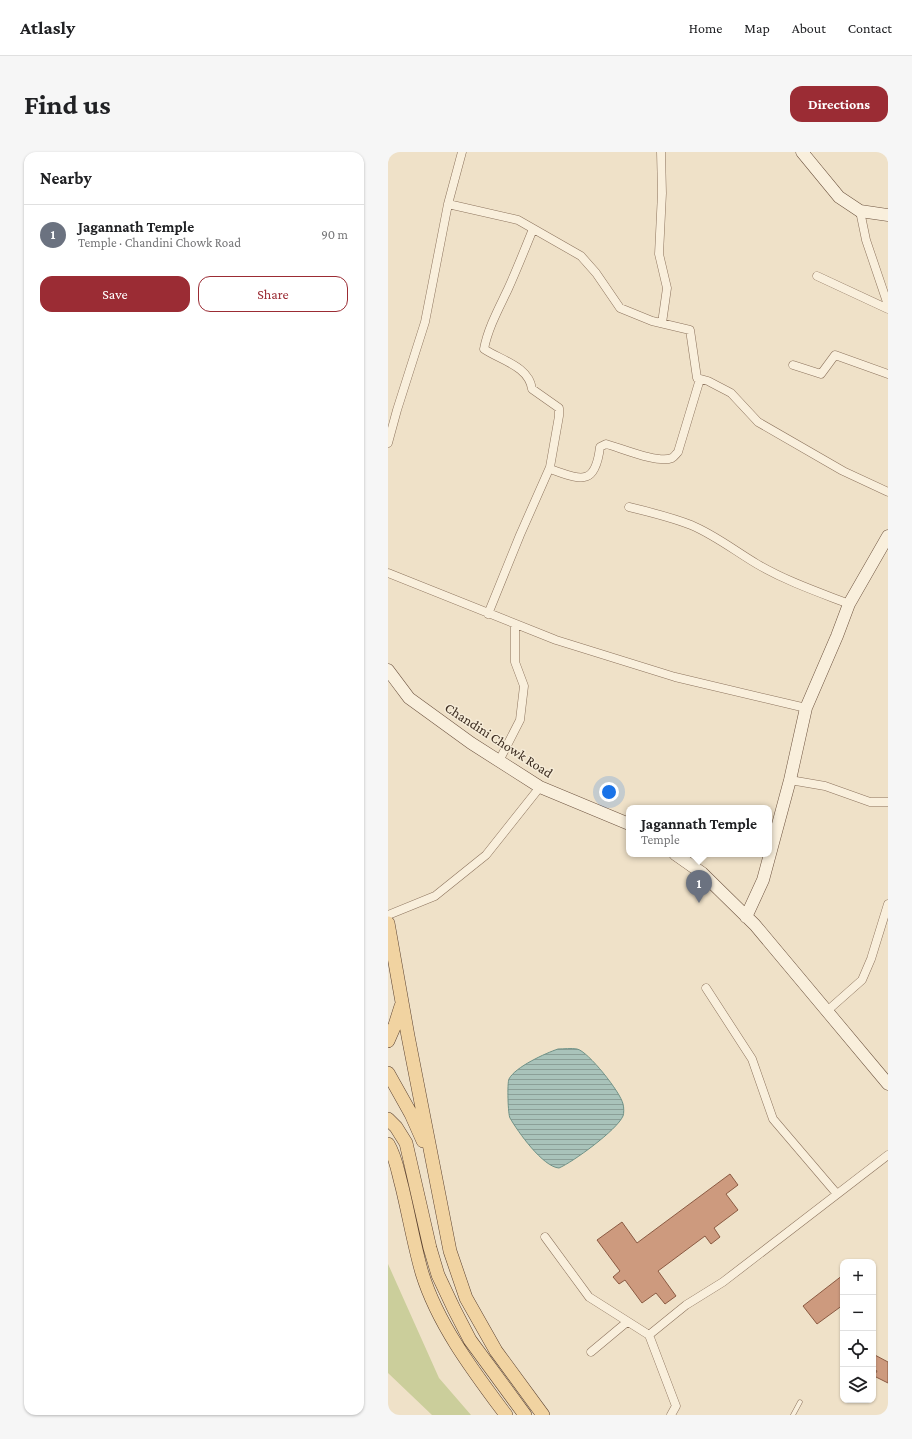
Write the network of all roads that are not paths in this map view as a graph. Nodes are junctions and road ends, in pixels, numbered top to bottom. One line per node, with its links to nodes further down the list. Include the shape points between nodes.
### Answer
1 (462, 152): 4 (street)
2 (661, 152): 11 (street, via 659,254 667,288)
3 (802, 152): 5 (main road, via 839,197)
4 (448, 204): 7 (street, via 518,220); 15 (street, via 425,322)
5 (860, 211): 6 (main road); 9 (street, via 866,240)
6 (888, 215)
7 (533, 229): 11 (street, via 581,256 620,308); 16 (street, via 485,341 484,349 520,369 527,375 532,389 559,408)
8 (817, 276): 10 (street)
9 (888, 305)
10 (888, 309)
11 (662, 323): 14 (street, via 690,330 697,378)
12 (793, 365): 13 (street, via 821,374 835,355)
13 (888, 374)
14 (700, 379): 16 (street, via 678,452 673,458 665,460 638,456 606,444 600,447 593,472 587,478 578,478); 17 (street, via 731,393 758,422 843,471)
15 (388, 443)
16 (550, 469): 22 (street)
17 (888, 492)
18 (629, 507): 21 (street, via 692,526 798,585)
19 (888, 536): 21 (main road)
20 (388, 573): 22 (street)
21 (849, 604): 25 (main road)
22 (488, 614): 23 (street)
23 (515, 624): 25 (street, via 556,640 675,678); 26 (street, via 515,662 524,686 520,720)
24 (388, 670): 26 (main road, Chandini Chowk Road, via 409,698)
25 (806, 708): 27 (main road)
26 (499, 761): 28 (main road, Chandini Chowk Road)
27 (790, 780): 29 (street, via 825,786 870,802); 31 (main road)
28 (540, 787): 30 (main road, Chandini Chowk Road); 35 (street, via 486,855 436,896)
29 (888, 802)
30 (626, 823)
31 (772, 844)
32 (679, 857): 36 (main road, via 702,873)
33 (768, 857): 36 (main road, via 762,880)
34 (888, 904): 40 (street, via 862,980)
35 (388, 915)
36 (746, 917): 40 (main road)
37 (388, 923): 39 (main road)
38 (706, 988): 48 (street, via 752,1059 773,1119)
39 (402, 1002): 41 (main road); 47 (main road)
40 (827, 1011): 43 (main road)
41 (388, 1041)
42 (388, 1073): 47 (main road, via 411,1114)
43 (888, 1084)
44 (388, 1120): 55 (main road, via 406,1143 438,1275 470,1340)
45 (388, 1144): 54 (main road, via 392,1151 423,1274 435,1304 457,1347)
46 (888, 1155): 48 (street)
47 (432, 1161): 56 (main road, via 450,1251 466,1298 496,1351)
48 (837, 1194): 51 (street)
49 (545, 1237): 50 (street, via 589,1297)
50 (627, 1322): 51 (street); 52 (street)
51 (649, 1335): 57 (street, via 676,1406)
52 (591, 1352)
53 (800, 1402): 58 (lane)
54 (506, 1415)
55 (525, 1415)
56 (543, 1415)
57 (671, 1415)
58 (793, 1415)

